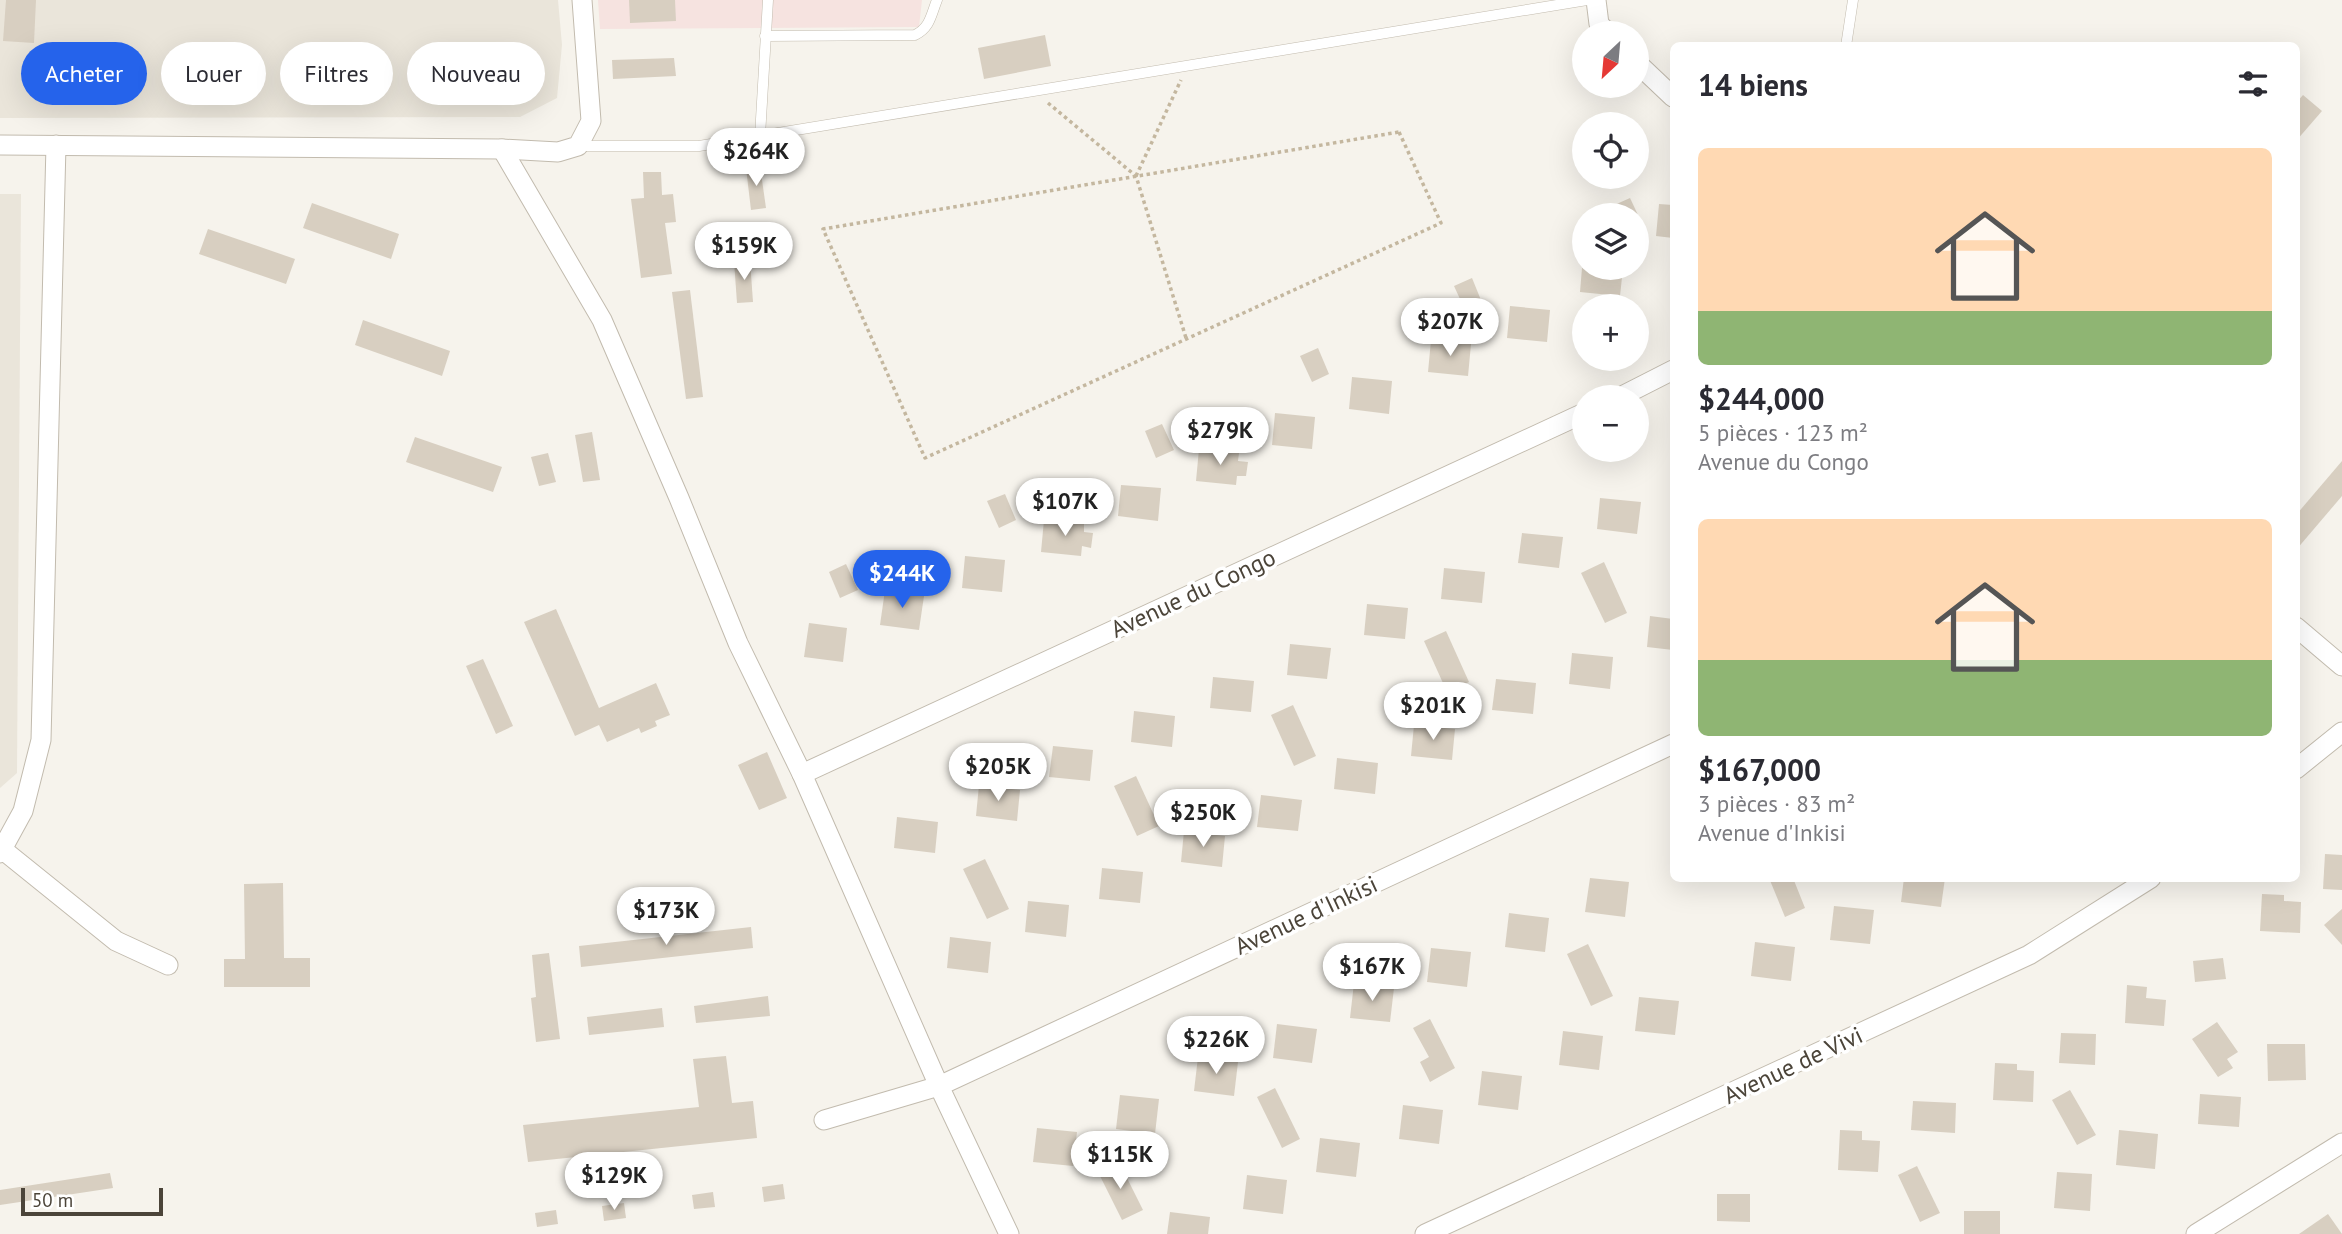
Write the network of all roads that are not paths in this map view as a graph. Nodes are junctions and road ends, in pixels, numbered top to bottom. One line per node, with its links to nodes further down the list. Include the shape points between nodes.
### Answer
1 (582, 0): 15 (street, via 591,121)
2 (768, 0): 8 (lane)
3 (936, 0): 8 (lane, via 929,23 915,35)
4 (1587, 0): 12 (lane)
5 (1596, 0): 7 (street)
6 (1853, 0): 9 (lane)
7 (1599, 21)
8 (765, 36): 12 (lane)
9 (1847, 42)
10 (1649, 74): 11 (street)
11 (1670, 94)
12 (760, 136): 15 (lane, via 699,146)
13 (0, 145): 14 (street)
14 (56, 145): 16 (street); 26 (street, via 41,740 23,811)
15 (578, 146): 16 (street, via 558,152)
16 (502, 149): 25 (street, via 602,320 738,643)
17 (1670, 372): 18 (street)
18 (1643, 385)
19 (1572, 419): 25 (street, Avenue du Congo)
20 (2300, 630): 21 (street)
21 (2342, 666)
22 (2342, 732): 24 (street)
23 (1670, 745): 29 (street, Avenue d'Inkisi)
24 (2300, 766)
25 (802, 774): 29 (street)
26 (2, 851): 28 (street, via 116,941)
27 (2145, 882): 33 (street, Avenue de Vivi, via 2029,956)
28 (168, 965)
29 (939, 1086): 30 (street, Avenue d'Inkisi); 32 (street)
30 (824, 1120)
31 (2342, 1143): 34 (street)
32 (1009, 1234)
33 (1425, 1234)
34 (2196, 1234)

